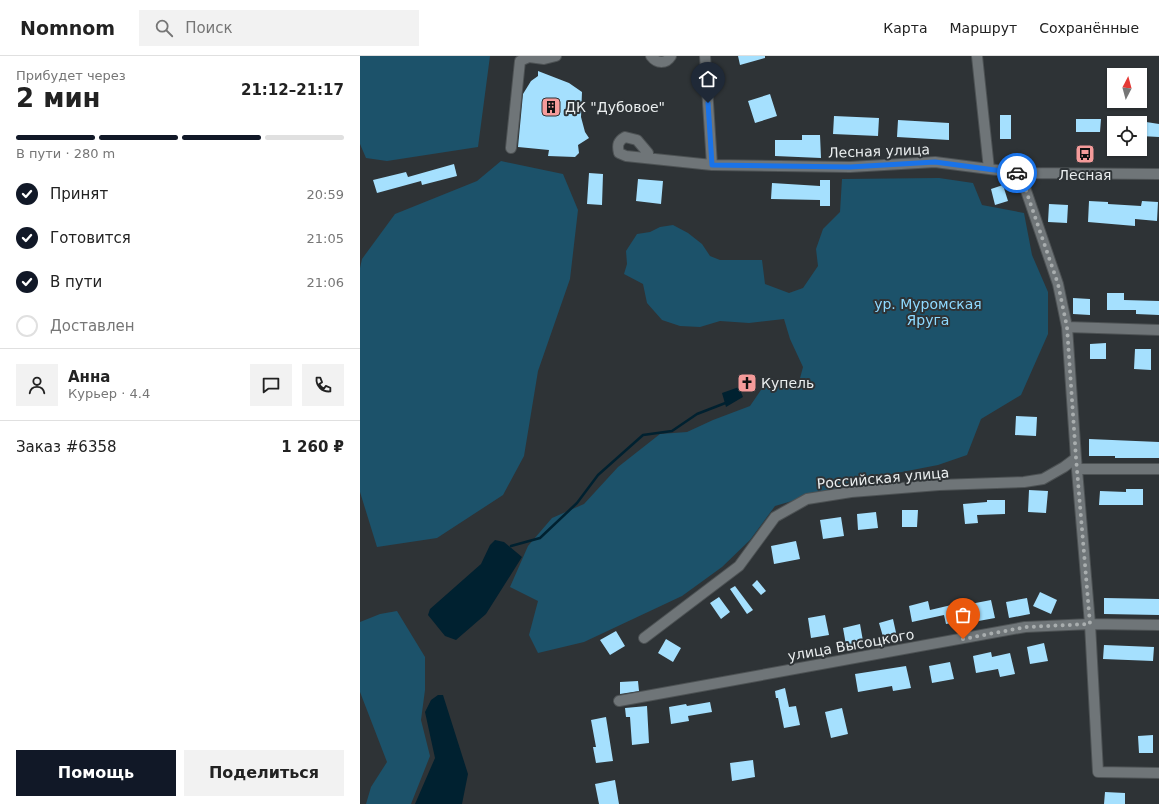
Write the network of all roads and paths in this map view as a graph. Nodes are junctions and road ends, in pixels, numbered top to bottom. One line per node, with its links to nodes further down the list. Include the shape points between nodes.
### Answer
1 (556, 56): 6 (street, via 544,59 529,57 520,61)
2 (651, 56): 3 (street, via 660,62 667,61)
3 (671, 56)
4 (706, 56): 8 (street)
5 (977, 56): 9 (street)
6 (511, 148)
7 (648, 158): 8 (street, Лесная улица)
8 (712, 165): 9 (street, Лесная улица, via 850,167 935,162)
9 (989, 168): 10 (street, Лесная улица)
10 (1020, 173): 11 (street, Лесная улица); 12 (street, via 1058,284)
11 (1159, 174)
12 (1067, 327): 13 (street); 14 (street)
13 (1159, 330)
14 (1076, 458): 15 (street); 19 (street, Российская улица, via 1043,479 1024,482 939,485 851,492 807,499 775,517 739,566)
15 (1077, 469): 16 (street); 17 (street)
16 (1159, 469)
17 (1090, 624): 18 (street, улица Высоцкого); 20 (street, улица Высоцкого, via 1026,627); 21 (street, via 1098,772)
18 (1159, 626)
19 (644, 638)
20 (619, 701)
21 (1159, 773)

